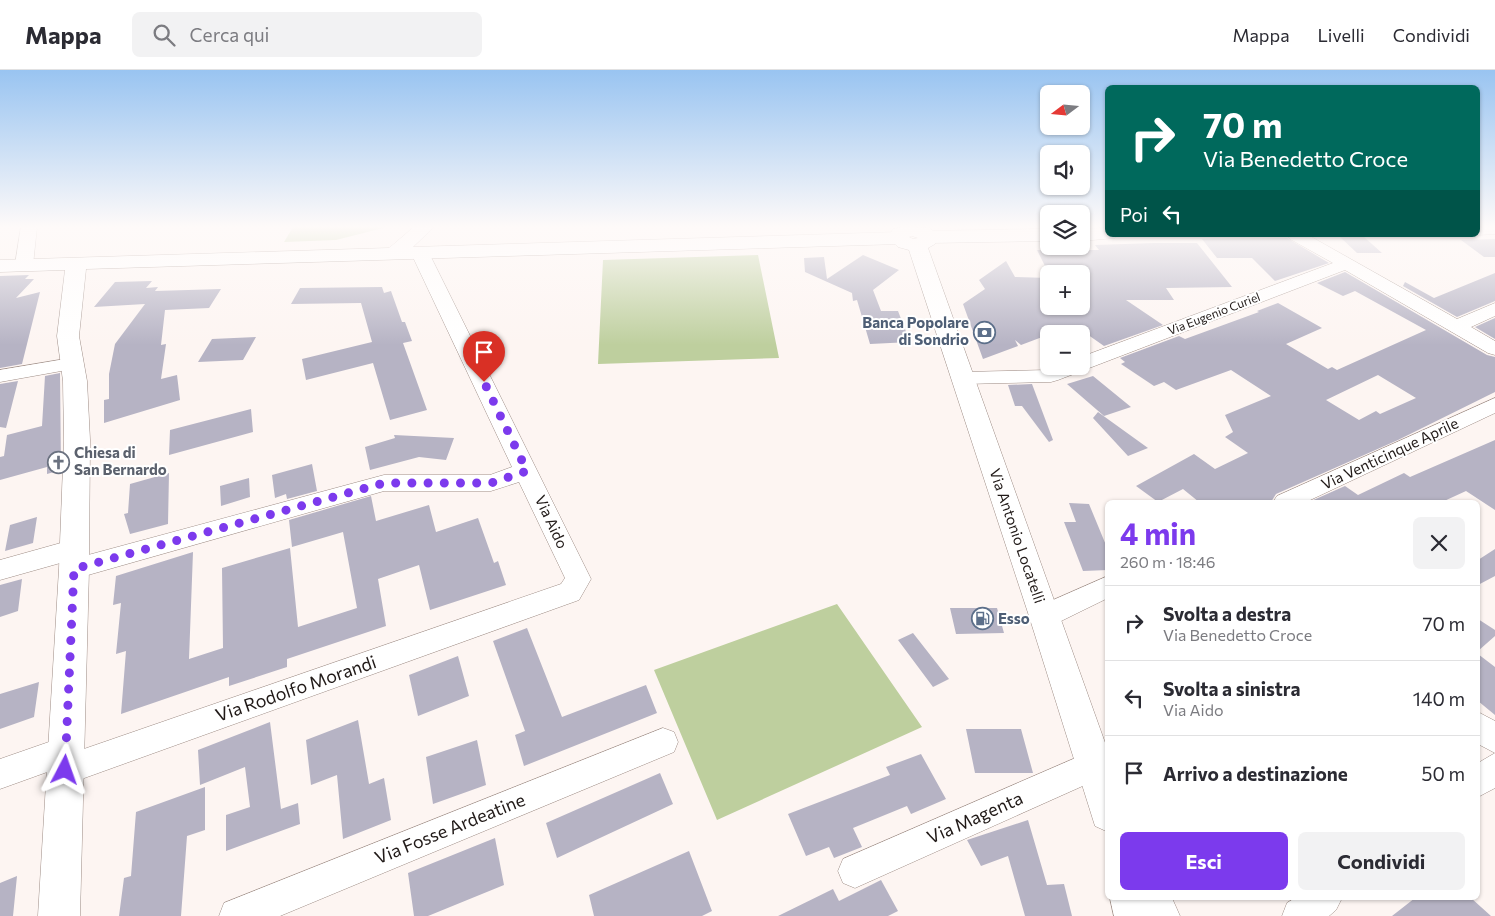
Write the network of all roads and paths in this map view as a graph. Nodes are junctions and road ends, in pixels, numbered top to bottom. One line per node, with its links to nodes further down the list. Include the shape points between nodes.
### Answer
1 (76, 266): 12 (main road, via 68,336)
2 (427, 266): 7 (street, Via Aido)
3 (434, 266): 7 (street)
4 (924, 266): 15 (main road, Via Antonio Locatelli)
5 (1339, 266): 11 (street, Via Eugenio Curiel)
6 (1350, 266): 9 (street)
7 (433, 276): 17 (street, Via Aido)
8 (1495, 309): 9 (street)
9 (1456, 327): 10 (street)
10 (1495, 350)
11 (1090, 361)
12 (71, 364): 14 (street); 19 (main road, via 75,381 77,440)
13 (1054, 375): 15 (street)
14 (0, 376)
15 (963, 378): 23 (main road, Via Antonio Locatelli)
16 (1495, 405): 18 (street, Via Venticinque Aprile)
17 (527, 471): 19 (street, via 491,483 384,483); 22 (street, Via Aido, via 578,579 570,592)
18 (1289, 500)
19 (75, 559): 20 (street); 27 (main road)
20 (0, 570)
21 (1105, 587): 23 (street)
22 (528, 608): 27 (street, Via Rodolfo Morandi)
23 (1045, 616): 31 (main road, Via Antonio Locatelli)
24 (1480, 728): 25 (street)
25 (1495, 740)
26 (663, 742): 35 (street, Via Fosse Ardeatine)
27 (65, 760): 29 (street, Via Rodolfo Morandi); 34 (main road)
28 (1495, 768): 30 (street)
29 (0, 774)
30 (1480, 780)
31 (1102, 789): 32 (street, Via Magenta)
32 (855, 871)
33 (1321, 900): 36 (street)
34 (59, 916)
35 (237, 916)
36 (1300, 916)

